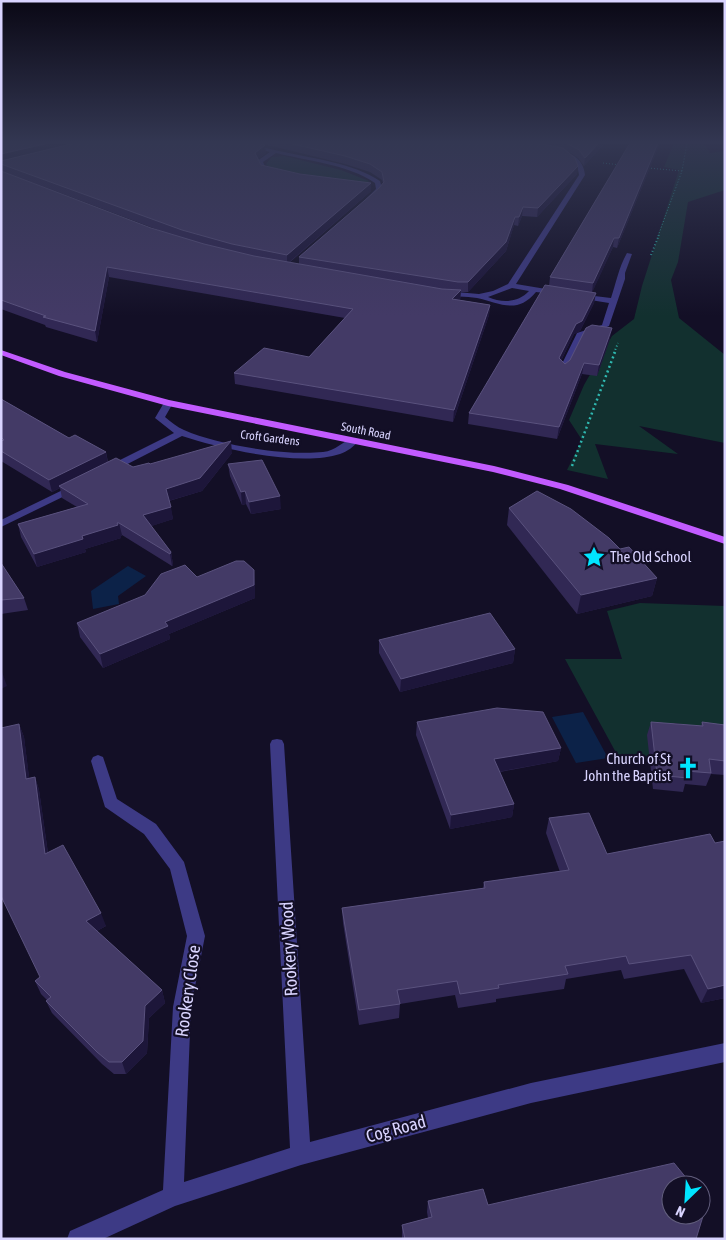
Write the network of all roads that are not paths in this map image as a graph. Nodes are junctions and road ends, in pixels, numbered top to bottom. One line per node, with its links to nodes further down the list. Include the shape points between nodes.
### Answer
1 (366, 201): 3 (street)
2 (565, 201): 5 (street)
3 (361, 206)
4 (629, 254): 11 (street)
5 (511, 286): 6 (street); 10 (street)
6 (535, 289): 8 (street); 10 (street, via 530,297 518,302 492,303)
7 (432, 292): 10 (street)
8 (564, 294)
9 (574, 295): 11 (street)
10 (481, 297)
11 (612, 300): 13 (street, via 605,326 580,335)
12 (1, 352): 14 (main road, South Road, via 62,374)
13 (563, 370)
14 (168, 403): 15 (street, Croft Gardens, via 160,418); 16 (main road, South Road)
15 (181, 433): 16 (street, Croft Gardens, via 226,445 288,454 338,452); 17 (street)
16 (354, 441): 18 (main road, South Road, via 494,469 555,485)
17 (1, 524)
18 (725, 541)
19 (277, 744): 22 (street, Rookery Wood)
20 (98, 760): 23 (street, Rookery Close, via 110,803 150,829 178,867 196,936 182,1007)
21 (725, 1052): 22 (street, Cog Road, via 531,1093)
22 (302, 1154): 23 (street, Cog Road)
23 (173, 1196): 24 (street, Cog Road)
24 (78, 1239)

